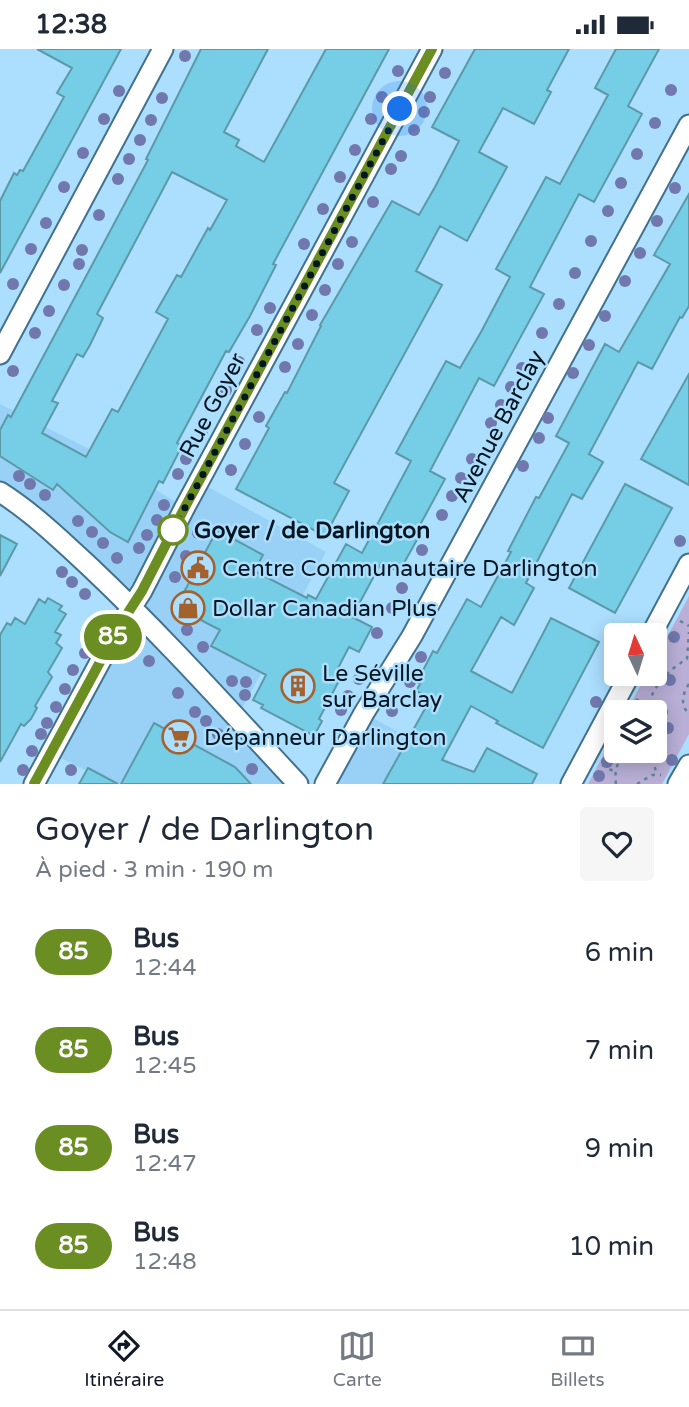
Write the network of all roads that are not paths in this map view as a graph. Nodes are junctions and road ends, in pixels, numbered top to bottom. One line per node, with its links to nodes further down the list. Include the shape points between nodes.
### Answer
1 (163, 49): 4 (street)
2 (432, 49): 7 (street, Rue Goyer)
3 (689, 125): 14 (street, Avenue Barclay, via 412,636)
4 (0, 354)
5 (0, 492): 7 (street, via 48,528)
6 (689, 563): 8 (street)
7 (132, 607): 12 (street, Rue Goyer); 13 (street)
8 (656, 623)
9 (624, 686): 15 (street)
10 (689, 765): 11 (street)
11 (673, 781)
12 (34, 784)
13 (298, 784)
14 (325, 784)
15 (571, 784)

